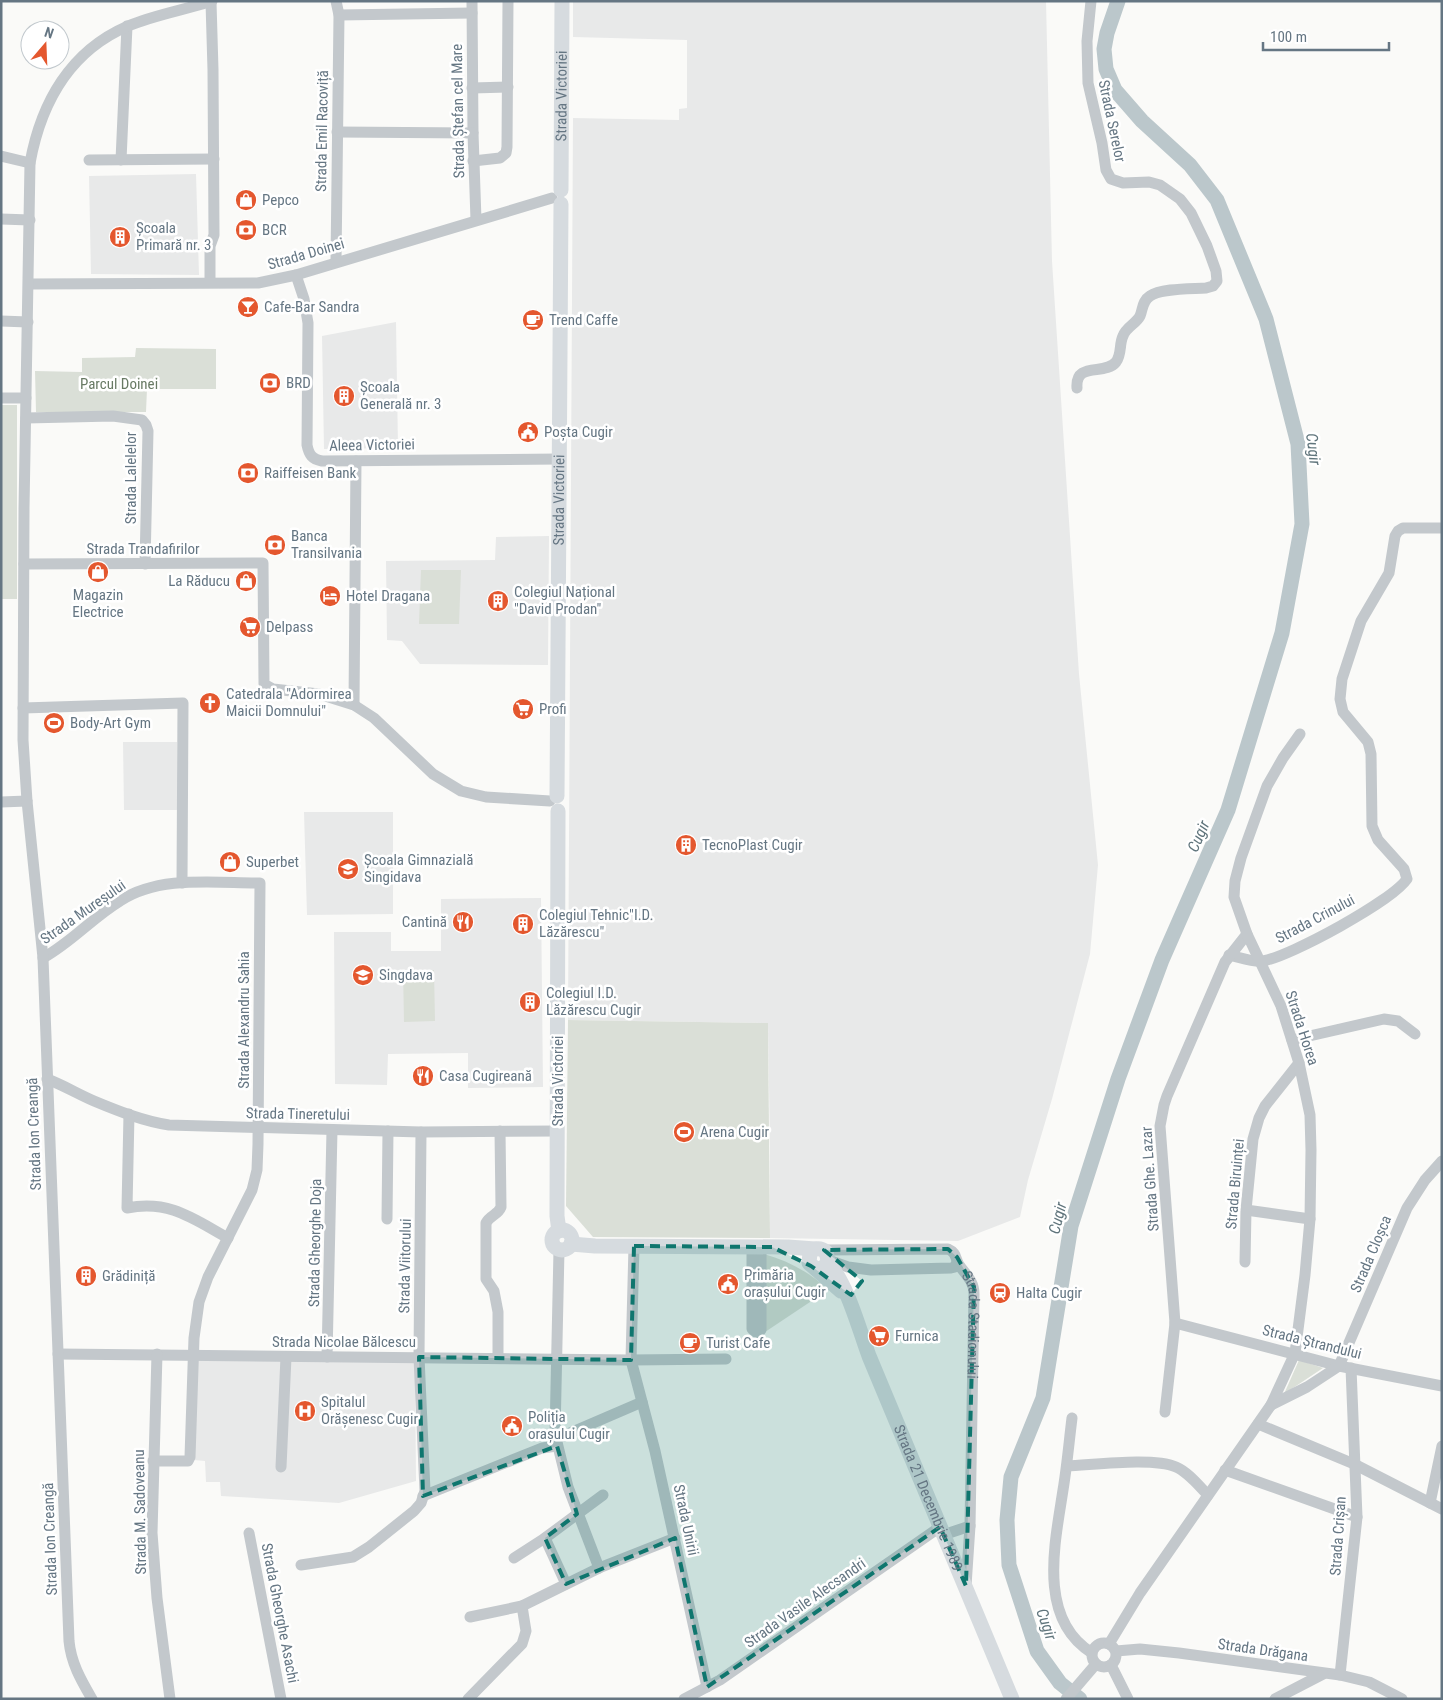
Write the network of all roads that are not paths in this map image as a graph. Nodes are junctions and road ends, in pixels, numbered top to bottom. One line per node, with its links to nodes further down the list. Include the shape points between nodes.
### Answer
1 (212, 1): 8 (street, Strada Ion Creangă); 14 (street)
2 (336, 1): 7 (street, Strada Emil Racoviță)
3 (508, 1): 9 (street)
4 (562, 1): 19 (main road, Strada Victoriei)
5 (1091, 1): 29 (street, Strada Serelor, via 1087,41 1088,83 1106,170 1111,179 1123,183 1160,185 1180,199 1207,246 1217,281 1206,288 1157,292 1148,296 1137,321 1123,335 1118,360 1113,365 1081,374 1076,381)
6 (472, 7): 7 (street); 10 (street, Strada Ștefan cel Mare)
7 (339, 16): 11 (street, Strada Emil Racoviță)
8 (126, 26): 16 (street); 18 (street, Strada Ion Creangă, via 95,45 56,86 45,109)
9 (508, 87): 10 (street); 17 (street, via 506,153 500,158)
10 (472, 88): 12 (street, Strada Ștefan cel Mare)
11 (337, 132): 12 (street); 23 (street, Strada Emil Racoviță)
12 (472, 133): 17 (street, Strada Ștefan cel Mare)
13 (1, 156): 18 (street)
14 (214, 159): 16 (street); 25 (street)
15 (89, 160): 16 (street)
16 (121, 160)
17 (473, 161): 22 (street, Strada Ștefan cel Mare)
18 (30, 163): 21 (street, Strada Ion Creangă)
19 (558, 197): 22 (street, Strada Doinei); 33 (main road, Strada Victoriei)
20 (1, 219): 21 (street)
21 (30, 220): 26 (street, Strada Ion Creangă)
22 (476, 220): 23 (street, Strada Doinei)
23 (336, 262): 24 (street, Strada Doinei)
24 (296, 275): 25 (street, Strada Doinei, via 258,283); 34 (street, Aleea Victoriei, via 308,323 308,453 322,461)
25 (210, 282): 26 (street, Strada Doinei)
26 (29, 284): 28 (street, Strada Ion Creangă)
27 (1, 321): 28 (street)
28 (28, 322): 31 (street, Strada Ion Creangă)
29 (1077, 388)
30 (1, 398): 31 (street)
31 (26, 398): 32 (street, Strada Ion Creangă)
32 (26, 418): 36 (street, Strada Ion Creangă); 37 (street, Strada Lalelelor, via 113,416 142,420 148,431)
33 (559, 459): 34 (street, Aleea Victoriei); 43 (main road, Strada Victoriei)
34 (356, 461): 38 (street)
35 (1442, 528): 49 (street, Strada Crinului, via 1403,528 1395,536 1389,573 1361,622 1342,679 1340,699 1343,712 1368,742 1372,826 1378,840 1404,869 1407,879 1397,890 1347,922 1286,954)
36 (24, 564): 37 (street, Strada Trandafirilor); 39 (street, Strada Ion Creangă)
37 (145, 564): 38 (street, Strada Trandafirilor, via 262,563 264,684 273,689 319,694)
38 (354, 705): 43 (street, via 374,718 433,774 461,791 486,797)
39 (23, 708): 41 (street, Strada Ion Creangă); 44 (street, via 183,703)
40 (1300, 734): 46 (street, Strada Horea, via 1268,786 1235,881 1236,907)
41 (26, 801): 42 (street); 48 (street, Strada Ion Creangă)
42 (1, 802)
43 (555, 803): 59 (main road, Strada Victoriei)
44 (182, 883): 45 (street, Strada Mureșului); 48 (street, Strada Mureșului, via 156,886 127,897 67,944)
45 (260, 883): 55 (street, Strada Alexandru Sahia)
46 (1248, 934): 47 (street, Strada Ghe. Lazar); 49 (street, Strada Horea)
47 (1229, 955): 49 (street); 72 (street, Strada Ghe. Lazar, via 1167,1096 1161,1117)
48 (43, 958): 53 (street, Strada Ion Creangă)
49 (1262, 962): 51 (street, Strada Horea)
50 (1415, 1034): 51 (street, via 1398,1021 1384,1019)
51 (1292, 1040): 52 (street, Strada Horea)
52 (1299, 1063): 62 (street, Strada Biruinței, via 1274,1093 1259,1118 1250,1154); 64 (street, Strada Horea, via 1310,1115)
53 (47, 1079): 54 (street, Strada Tineretului); 75 (street, Strada Ion Creangă)
54 (129, 1114): 55 (street, Strada Tineretului, via 169,1125); 65 (street, via 128,1208 153,1205 174,1210)
55 (259, 1128): 56 (street, Strada Tineretului); 65 (street, Strada Alexandru Sahia, via 256,1178)
56 (332, 1130): 57 (street, Strada Tineretului); 79 (street, Strada Gheorghe Doja)
57 (388, 1131): 60 (street, Strada Tineretului); 63 (street)
58 (500, 1131): 59 (street, Strada Tineretului); 60 (street, Strada Tineretului); 81 (street, via 501,1207 486,1223 486,1278 494,1292 498,1312)
59 (558, 1131): 67 (main road, Strada Victoriei, via 559,1231 570,1234)
60 (421, 1132): 80 (street, Strada Viitorului)
61 (1442, 1161): 85 (street, Strada Cloșca, via 1407,1208)
62 (1246, 1210): 64 (street); 71 (street, Strada Biruinței)
63 (387, 1219)
64 (1310, 1219): 74 (street, Strada Horea)
65 (228, 1238): 77 (street, Strada Alexandru Sahia, via 199,1302)
66 (634, 1246): 67 (main road, Strada Stadionului); 68 (main road, Strada Stadionului); 84 (street, Strada Unirii)
67 (565, 1247): 82 (street)
68 (762, 1247): 69 (main road, Strada Stadionului); 73 (street)
69 (820, 1259): 70 (street, Strada Stadionului, via 871,1270 951,1268); 70 (street, via 948,1249 957,1256); 108 (main road, Strada 21 Decembrie 1989, via 846,1295)
70 (957, 1262): 107 (street, Strada Stadionului, via 971,1279 974,1294)
71 (1245, 1262)
72 (1175, 1323): 74 (street, Strada Ștrandului); 90 (street, Strada Ghe. Lazar)
73 (756, 1324)
74 (1295, 1353): 85 (street, Strada Ștrandului); 89 (street, Strada Horea)
75 (58, 1354): 76 (street, Strada Nicolae Bălcescu); 125 (street, Strada Ion Creangă, via 70,1650 78,1674)
76 (157, 1354): 77 (street, Strada Nicolae Bălcescu); 95 (street, Strada M. Sadoveanu)
77 (193, 1355): 78 (street, Strada Nicolae Bălcescu); 95 (street, Strada Alexandru Sahia, via 190,1456 188,1460)
78 (286, 1357): 79 (street, Strada Nicolae Bălcescu); 98 (street)
79 (327, 1357): 80 (street, Strada Nicolae Bălcescu)
80 (419, 1357): 81 (street, Strada Nicolae Bălcescu); 100 (street, Strada Viitorului)
81 (498, 1358): 82 (street, Strada Nicolae Bălcescu)
82 (556, 1358): 84 (street, Strada Nicolae Bălcescu); 93 (street)
83 (726, 1359): 84 (street, Strada Nicolae Bălcescu)
84 (631, 1360): 88 (street, Strada Unirii)
85 (1339, 1366): 86 (street, Strada Ștrandului); 89 (street)
86 (1351, 1368): 87 (street, Strada Ștrandului); 96 (street, Strada Crișan)
87 (1442, 1386)
88 (642, 1402): 93 (street); 111 (street, Strada Unirii)
89 (1271, 1405): 92 (street, Strada Horea)
90 (1165, 1412)
91 (1072, 1418): 97 (street)
92 (1258, 1424): 96 (street); 99 (street, Strada Horea)
93 (556, 1442): 100 (street); 105 (street)
94 (1442, 1446): 103 (street)
95 (153, 1461): 126 (street, Strada M. Sadoveanu, via 152,1533)
96 (1354, 1464): 103 (street); 106 (street, Strada Crișan)
97 (1067, 1466): 102 (street, via 1169,1465 1183,1471); 120 (street, via 1053,1568 1055,1591 1070,1632)
98 (281, 1467)
99 (1225, 1470): 102 (street, Strada Horea); 106 (street)
100 (424, 1493): 113 (street, via 421,1503 402,1521 353,1557)
101 (603, 1495): 105 (street)
102 (1208, 1495): 119 (street, Strada Horea, via 1140,1593)
103 (1430, 1503): 104 (street)
104 (1442, 1509)
105 (577, 1514): 110 (street); 114 (street)
106 (1357, 1517): 123 (street, Strada Crișan)
107 (970, 1526): 108 (street); 116 (street, Strada Stadionului)
108 (942, 1531): 116 (main road, Strada 21 Decembrie 1989); 124 (street, Strada Vasile Alecsandri)
109 (249, 1533): 127 (street, Strada Gheorghe Asachi)
110 (545, 1538): 112 (street); 115 (street)
111 (675, 1538): 114 (street); 124 (street, Strada Unirii)
112 (514, 1558)
113 (301, 1565)
114 (600, 1568): 115 (street)
115 (566, 1584): 117 (street)
116 (966, 1586): 130 (main road, Strada 21 Decembrie 1989)
117 (522, 1606): 118 (street); 128 (street, via 526,1631 522,1644)
118 (470, 1617)
119 (1113, 1648): 120 (street, via 1098,1644); 121 (street, via 1116,1659); 122 (street, Strada Drăgana, via 1179,1653)
120 (1093, 1663): 121 (street, via 1104,1667); 131 (street)
121 (1111, 1665): 132 (street)
122 (1323, 1674): 123 (street, Strada Drăgana); 133 (street)
123 (1340, 1675): 134 (street, Strada Drăgana, via 1369,1682)
124 (707, 1687): 129 (street, Strada Vasile Alecsandri)
125 (92, 1699)
126 (170, 1699)
127 (281, 1699)
128 (468, 1699)
129 (684, 1699)
130 (1012, 1699)
131 (1066, 1699)
132 (1128, 1699)
133 (1275, 1699)
134 (1402, 1699)

